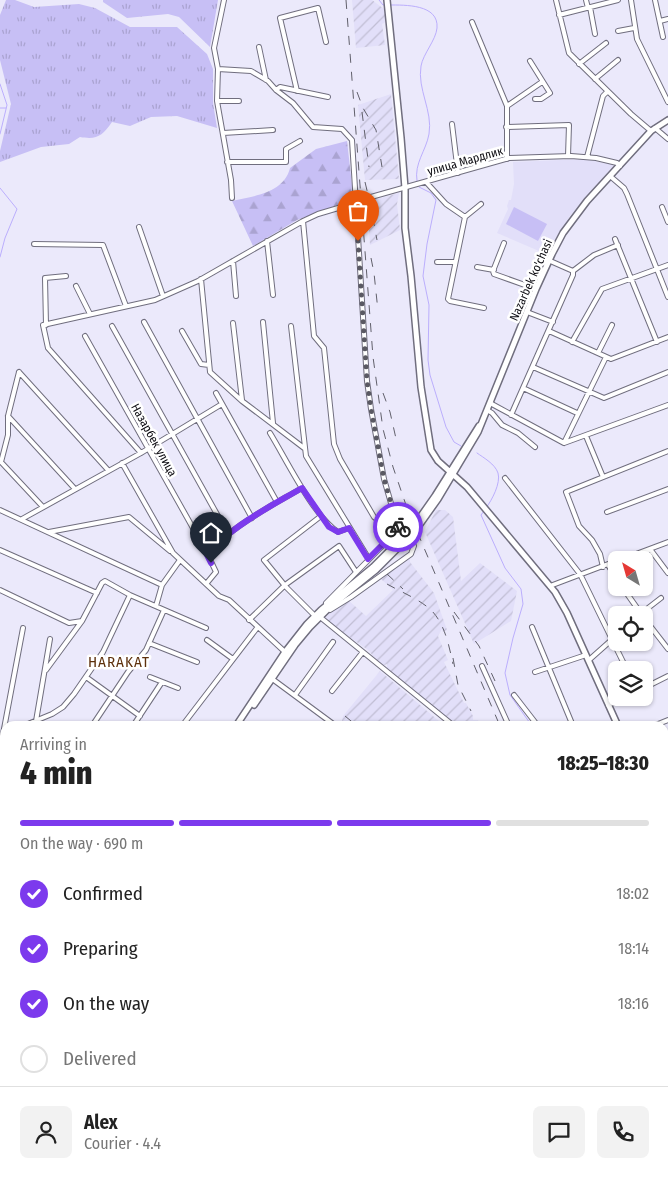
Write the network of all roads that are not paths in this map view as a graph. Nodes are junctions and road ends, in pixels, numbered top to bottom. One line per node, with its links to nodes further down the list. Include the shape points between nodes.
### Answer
1 (224, 0): 23 (street, via 214,48)
2 (387, 0): 52 (main road)
3 (556, 0): 9 (street)
4 (586, 0): 8 (street)
5 (617, 0): 8 (street)
6 (631, 0): 13 (street)
7 (655, 0): 11 (street)
8 (589, 7): 9 (street); 15 (street)
9 (559, 15): 22 (street, via 569,53)
10 (668, 19): 11 (street)
11 (660, 21): 16 (street)
12 (472, 22): 35 (street)
13 (634, 28): 14 (street); 34 (street)
14 (618, 31)
15 (595, 34)
16 (664, 37)
17 (326, 42): 28 (street, via 318,8 280,18)
18 (606, 43): 22 (street)
19 (259, 48): 25 (street)
20 (618, 60): 24 (street)
21 (530, 61): 26 (street)
22 (579, 64): 24 (street)
23 (218, 69): 25 (street, via 251,71); 32 (street)
24 (595, 79): 29 (street)
25 (266, 80): 27 (street)
26 (542, 82): 31 (street, via 550,92 541,99); 35 (street)
27 (276, 90): 28 (street, via 280,87); 55 (street, via 293,102 313,127 342,129 352,140)
28 (297, 91): 30 (street)
29 (607, 92): 39 (street); 45 (street, via 603,96)
30 (328, 97)
31 (535, 99)
32 (217, 101): 33 (street); 41 (street)
33 (239, 101)
34 (668, 102)
35 (507, 106): 38 (street)
36 (668, 120): 39 (main road, Nazarbek ko'chasi)
37 (452, 124): 49 (street)
38 (506, 127): 44 (street, via 570,125); 46 (street)
39 (653, 129): 42 (street); 48 (main road, Nazarbek ko'chasi)
40 (273, 130): 41 (street)
41 (222, 133): 47 (street)
42 (668, 139)
43 (300, 140): 47 (street, via 286,149 286,162)
44 (568, 156): 45 (street, улица Мардлик); 46 (street, улица Мардлик)
45 (587, 157): 48 (street, улица Мардлик)
46 (507, 159): 49 (street, улица Мардлик)
47 (227, 162): 54 (street)
48 (620, 166): 50 (main road, Nazarbek ko'chasi)
49 (458, 173): 51 (street, улица Мардлик)
50 (610, 176): 67 (main road, Nazarbek ko'chasi, via 572,219); 73 (street, via 624,188)
51 (426, 182): 52 (street, улица Мардлик); 58 (street)
52 (405, 188): 53 (street, улица Мардлик); 132 (main road, via 405,228 429,442 435,456)
53 (371, 197)
54 (232, 198)
55 (355, 203): 59 (street); 149 (street, via 371,409 384,479)
56 (481, 204): 58 (street)
57 (662, 208): 60 (street)
58 (465, 217): 70 (street)
59 (303, 221): 63 (street); 149 (street, via 314,336 324,348 334,444 374,517)
60 (668, 222)
61 (139, 227): 82 (street)
62 (615, 239): 66 (street)
63 (267, 242): 68 (street); 81 (street)
64 (504, 243): 74 (street)
65 (34, 244): 85 (street, via 103,245)
66 (618, 245): 75 (street, via 594,255); 78 (street)
67 (548, 260): 75 (street); 80 (main road, Nazarbek ko'chasi)
68 (233, 261): 77 (street); 83 (street)
69 (437, 262): 70 (street)
70 (455, 262): 86 (street, via 448,300)
71 (668, 265): 73 (street)
72 (477, 267): 74 (street)
73 (657, 269): 78 (street); 84 (street)
74 (494, 270): 80 (street, via 494,274)
75 (573, 271): 91 (street)
76 (66, 276): 93 (street, via 45,278)
77 (200, 279): 82 (street); 105 (street)
78 (632, 279): 101 (street, via 602,289); 102 (street)
79 (76, 286): 88 (street)
80 (536, 289): 87 (main road, Nazarbek ko'chasi)
81 (273, 295)
82 (163, 296): 85 (street)
83 (236, 296)
84 (668, 297)
85 (126, 306): 88 (street)
86 (484, 308)
87 (527, 312): 91 (street); 112 (main road, Nazarbek ko'chasi)
88 (90, 314): 93 (street)
89 (144, 322): 119 (street)
90 (263, 322): 120 (street)
91 (553, 322): 98 (street)
92 (233, 323): 111 (street)
93 (46, 325): 129 (street, via 43,325 48,348)
94 (612, 325): 103 (street)
95 (112, 326): 121 (street)
96 (291, 326): 127 (street)
97 (182, 331): 105 (street, via 201,364)
98 (550, 331): 101 (street); 106 (street)
99 (85, 336): 126 (street, Назарбек улица)
100 (668, 337): 102 (street)
101 (572, 342): 103 (street)
102 (657, 342): 104 (street, via 611,359)
103 (598, 353): 104 (street)
104 (606, 357): 109 (street)
105 (208, 365): 111 (street, via 223,386)
106 (533, 367): 108 (street); 109 (street)
107 (668, 372): 109 (street, via 604,398)
108 (524, 388): 116 (street); 117 (street)
109 (588, 391): 116 (street)
110 (216, 393): 113 (street)
111 (242, 401): 120 (street)
112 (490, 403): 115 (main road, Nazarbek ko'chasi); 117 (street)
113 (222, 404): 119 (street); 138 (street)
114 (668, 405): 123 (street)
115 (487, 410): 125 (street, via 502,425); 132 (main road, Nazarbek ko'chasi, via 478,432)
116 (577, 413): 124 (street)
117 (511, 415): 124 (street)
118 (8, 416): 131 (street, via 19,372); 136 (street); 139 (street, via 2,462)
119 (197, 419): 121 (street); 143 (street)
120 (273, 423): 127 (street)
121 (172, 433): 126 (street); 148 (street)
122 (270, 433): 135 (street)
123 (586, 436): 124 (street); 133 (street)
124 (564, 443)
125 (535, 447)
126 (147, 448): 129 (street); 155 (street, Назарбек улица)
127 (304, 448): 146 (street)
128 (668, 451): 133 (street)
129 (141, 453): 130 (street)
130 (122, 463): 131 (street); 154 (street)
131 (108, 470): 136 (street)
132 (452, 473): 145 (main road, Nazarbek ko'chasi, via 429,513); 166 (main road)
133 (603, 477): 159 (street, via 566,492 579,526 592,540)
134 (505, 478): 161 (street)
135 (302, 488): 138 (street); 142 (street)
136 (75, 489): 139 (street)
137 (668, 489): 141 (street)
138 (277, 502): 143 (street)
139 (43, 506): 144 (street)
140 (0, 510): 144 (street)
141 (607, 512)
142 (321, 516): 146 (street, via 329,527 338,532); 165 (street, via 264,560)
143 (252, 518): 148 (street)
144 (22, 520): 147 (street)
145 (417, 525)
146 (349, 528): 156 (street)
147 (49, 532): 154 (street, via 129,517); 164 (street)
148 (228, 534): 155 (street, via 218,546)
149 (405, 534): 156 (street); 174 (main road); 174 (street, via 414,544 408,556 351,597)
150 (668, 542): 151 (street)
151 (650, 549): 153 (street); 162 (street)
152 (0, 550): 168 (street)
153 (645, 551)
154 (173, 553): 157 (street)
155 (206, 553): 163 (street, Назарбек улица, via 216,572)
156 (368, 559): 160 (street)
157 (180, 560): 163 (street); 164 (street)
158 (608, 565): 159 (street)
159 (603, 566): 161 (street)
160 (356, 572): 165 (street, via 339,546); 174 (street)
161 (580, 574): 166 (street); 182 (street)
162 (668, 574)
163 (206, 584): 175 (street)
164 (162, 585): 171 (street)
165 (285, 585): 174 (street); 175 (street)
166 (550, 586): 191 (main road, via 567,613)
167 (0, 590): 176 (street, via 69,622)
168 (97, 593): 169 (street, via 105,581); 176 (street)
169 (130, 595): 171 (street); 200 (street, via 103,652)
170 (661, 598): 172 (street)
171 (156, 606): 173 (street)
172 (652, 606)
173 (164, 610): 179 (street); 186 (street)
174 (320, 614): 189 (main road); 190 (street); 201 (main road)
175 (249, 620): 180 (street)
176 (82, 621): 196 (street)
177 (532, 627): 195 (street)
178 (23, 628): 212 (street)
179 (206, 628)
180 (257, 628): 189 (street); 192 (street)
181 (653, 630): 188 (street)
182 (608, 632)
183 (50, 639): 196 (street)
184 (207, 640): 192 (street)
185 (333, 642): 207 (street)
186 (149, 643): 193 (street); 208 (street)
187 (608, 643): 191 (street)
188 (668, 648)
189 (285, 652): 201 (main road)
190 (362, 652): 205 (street); 220 (street)
191 (587, 658): 195 (street); 209 (main road)
192 (233, 659): 216 (street)
193 (197, 662)
194 (482, 666): 221 (street)
195 (548, 668): 197 (street); 223 (street)
196 (44, 671): 213 (street)
197 (536, 672)
198 (668, 676): 203 (street)
199 (150, 677): 202 (street)
200 (86, 678): 208 (street); 213 (street, via 63,708)
201 (271, 678): 207 (street); 217 (main road); 218 (main road)
202 (162, 682): 204 (street); 211 (street)
203 (653, 684)
204 (178, 688)
205 (332, 691)
206 (514, 694): 222 (street)
207 (294, 695): 219 (street)
208 (112, 698): 211 (street); 214 (street)
209 (608, 704)
210 (609, 706): 224 (main road)
211 (140, 716): 215 (street)
212 (5, 721)
213 (36, 721)
214 (96, 721)
215 (136, 721)
216 (186, 721)
217 (240, 721)
218 (242, 721)
219 (329, 721)
220 (448, 721)
221 (506, 721)
222 (534, 721)
223 (571, 721)
224 (616, 721)

